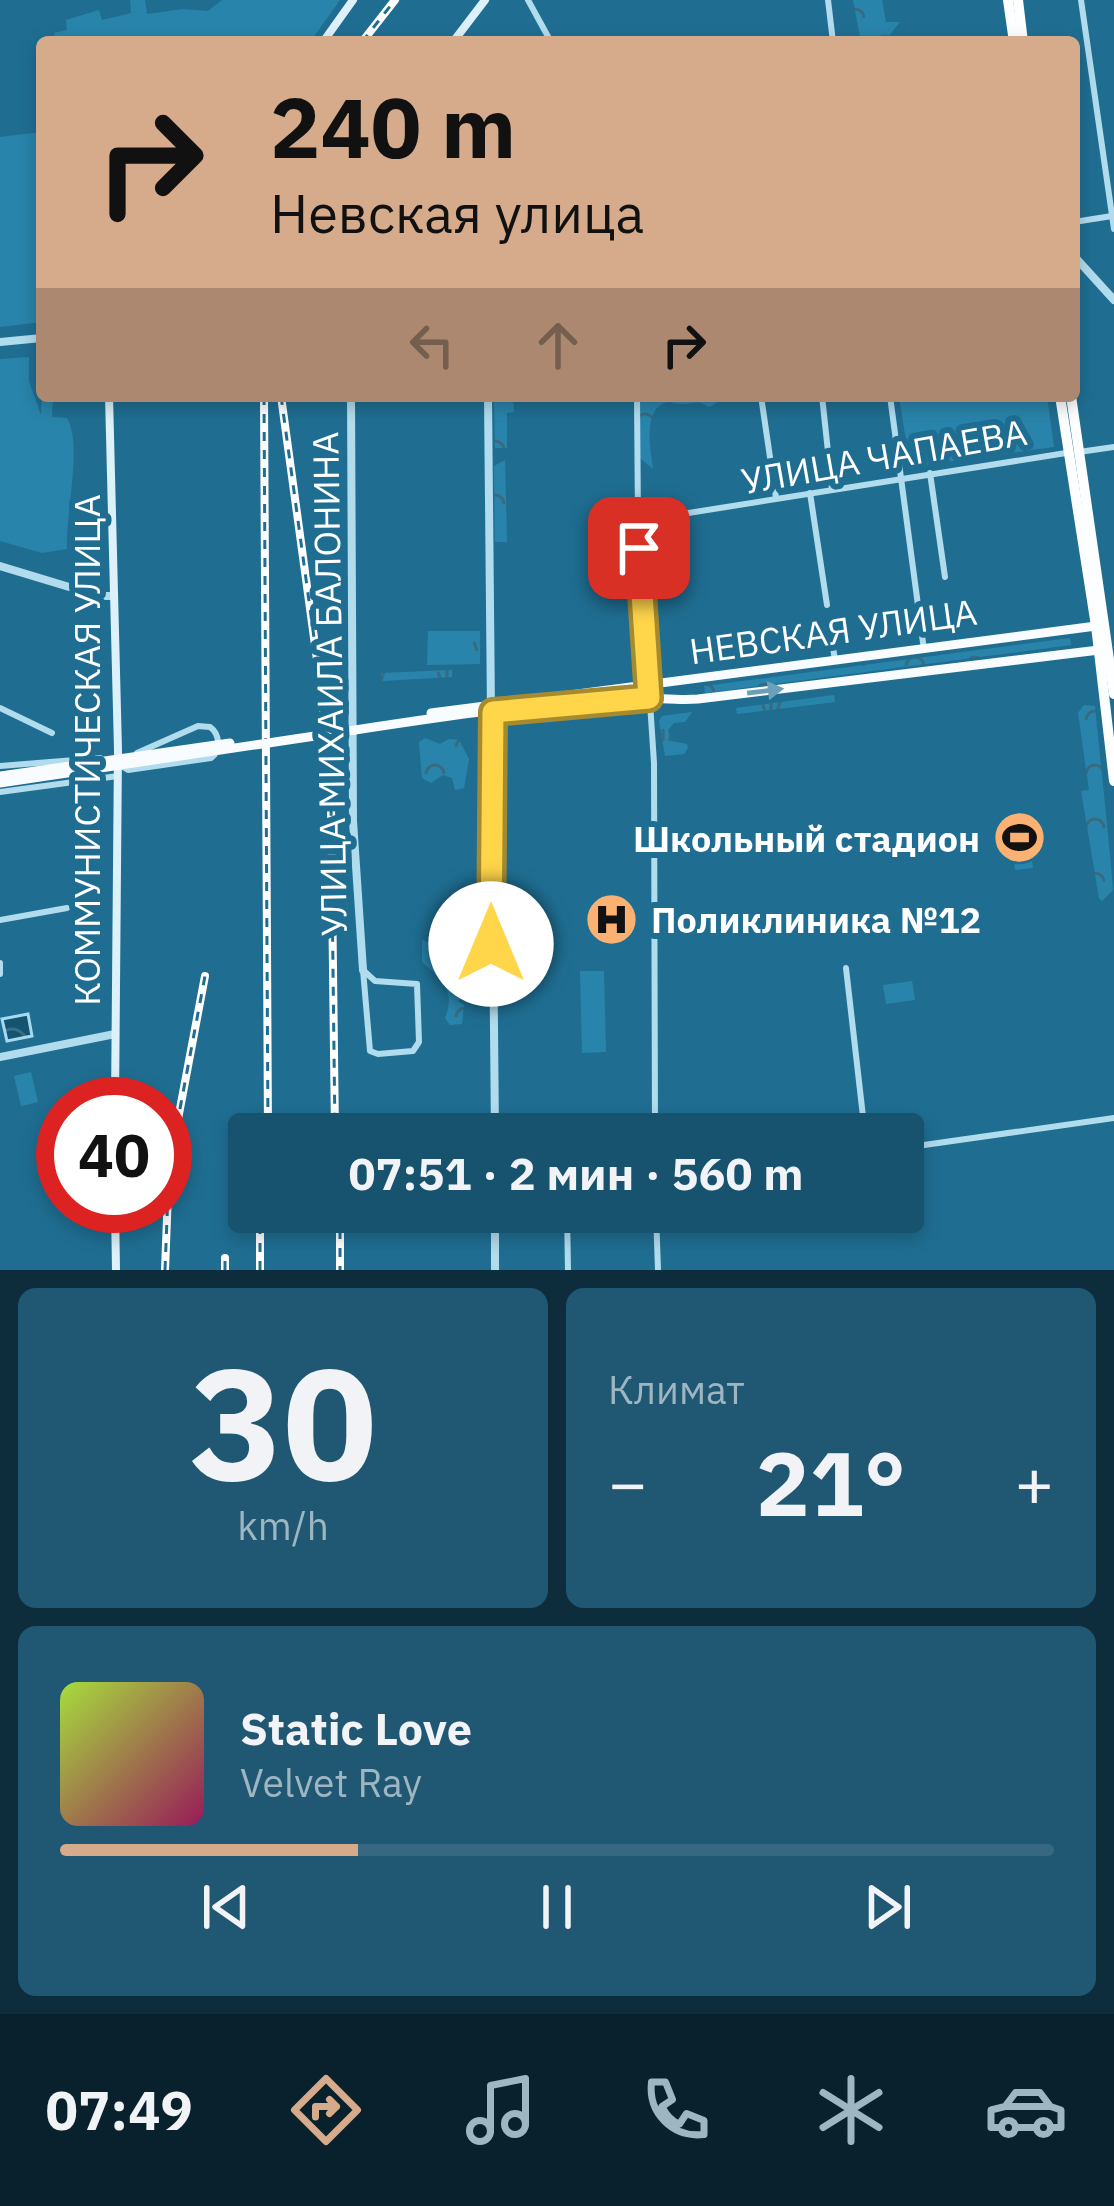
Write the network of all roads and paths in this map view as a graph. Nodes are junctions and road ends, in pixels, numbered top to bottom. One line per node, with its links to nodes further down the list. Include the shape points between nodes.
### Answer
1 (353, 0): 8 (main road)
2 (485, 0): 9 (main road)
3 (528, 0): 10 (street)
4 (828, 0): 11 (street)
5 (1008, 0): 12 (highway)
6 (1018, 0): 13 (highway)
7 (1081, 0): 14 (street)
8 (327, 36)
9 (458, 36)
10 (547, 36)
11 (832, 36)
12 (1013, 36)
13 (1023, 36)
14 (1113, 216): 15 (street); 16 (street)
15 (1080, 220)
16 (1114, 229)
17 (1080, 262): 18 (street)
18 (1114, 299)
19 (36, 339): 20 (street)
20 (0, 342)
21 (109, 402): 40 (main road, КОММУНИСТИЧЕСКАЯ УЛИЦА)
22 (351, 402): 67 (street, УЛИЦА МИХАИЛА БАЛОНИНА, via 353,821)
23 (488, 402): 53 (street)
24 (637, 402): 37 (street)
25 (762, 402): 36 (street)
26 (823, 402): 34 (street)
27 (891, 402): 33 (street)
28 (1061, 402): 31 (highway)
29 (1071, 402): 31 (highway)
30 (1114, 447): 31 (street, УЛИЦА ЧАПАЕВА)
31 (1073, 452): 32 (street, УЛИЦА ЧАПАЕВА); 42 (highway)
32 (930, 473): 33 (street, УЛИЦА ЧАПАЕВА); 39 (street)
33 (900, 478): 34 (street, УЛИЦА ЧАПАЕВА); 45 (street)
34 (832, 489): 35 (street, УЛИЦА ЧАПАЕВА)
35 (810, 493): 36 (street, УЛИЦА ЧАПАЕВА); 41 (street)
36 (776, 498): 37 (street, УЛИЦА ЧАПАЕВА)
37 (638, 521): 48 (street)
38 (0, 566): 40 (street)
39 (945, 577)
40 (114, 596): 56 (main road, КОММУНИСТИЧЕСКАЯ УЛИЦА)
41 (827, 605)
42 (1105, 625): 44 (highway); 45 (main road, НЕВСКАЯ УЛИЦА)
43 (830, 626): 46 (street)
44 (1107, 649): 49 (highway); 51 (main road, НЕВСКАЯ УЛИЦА, one-way to 44); 61 (highway)
45 (924, 650): 46 (main road, НЕВСКАЯ УЛИЦА)
46 (835, 661): 47 (main road, НЕВСКАЯ УЛИЦА)
47 (695, 680): 48 (main road, НЕВСКАЯ УЛИЦА); 51 (main road, via 689,692)
48 (646, 684): 50 (street); 53 (main road, НЕВСКАЯ УЛИЦА)
49 (1114, 694)
50 (649, 698): 51 (main road, НЕВСКАЯ УЛИЦА); 53 (main road, НЕВСКАЯ УЛИЦА); 73 (street)
51 (698, 699)
52 (0, 708): 54 (street)
53 (493, 709): 62 (main road, НЕВСКАЯ УЛИЦА, bridge); 72 (street)
54 (52, 733)
55 (172, 738): 56 (street); 57 (street, via 194,746); 57 (street, via 198,726 214,730 214,757)
56 (118, 759): 58 (street); 59 (street); 60 (main road, КОММУНИСТИЧЕСКАЯ УЛИЦА)
57 (189, 761): 59 (street)
58 (0, 766)
59 (128, 770): 60 (street)
60 (118, 777): 62 (street); 69 (main road, КОММУНИСТИЧЕСКАЯ УЛИЦА)
61 (1114, 782)
62 (0, 784)
63 (68, 908): 64 (street)
64 (0, 920)
65 (0, 963): 68 (street)
66 (846, 968): 74 (street)
67 (363, 970): 67 (street, via 370,1051 413,1051 417,984 375,981)
68 (0, 974)
69 (115, 1034): 70 (street); 71 (main road, КОММУНИСТИЧЕСКАЯ УЛИЦА)
70 (0, 1057)
71 (115, 1077)
72 (494, 1113)
73 (655, 1113)
74 (863, 1113)
75 (1114, 1118): 76 (street)
76 (924, 1145)
77 (116, 1233): 81 (main road)
78 (495, 1233): 82 (street)
79 (567, 1233): 83 (street)
80 (657, 1233): 84 (street)
81 (116, 1270)
82 (495, 1270)
83 (568, 1270)
84 (658, 1270)

